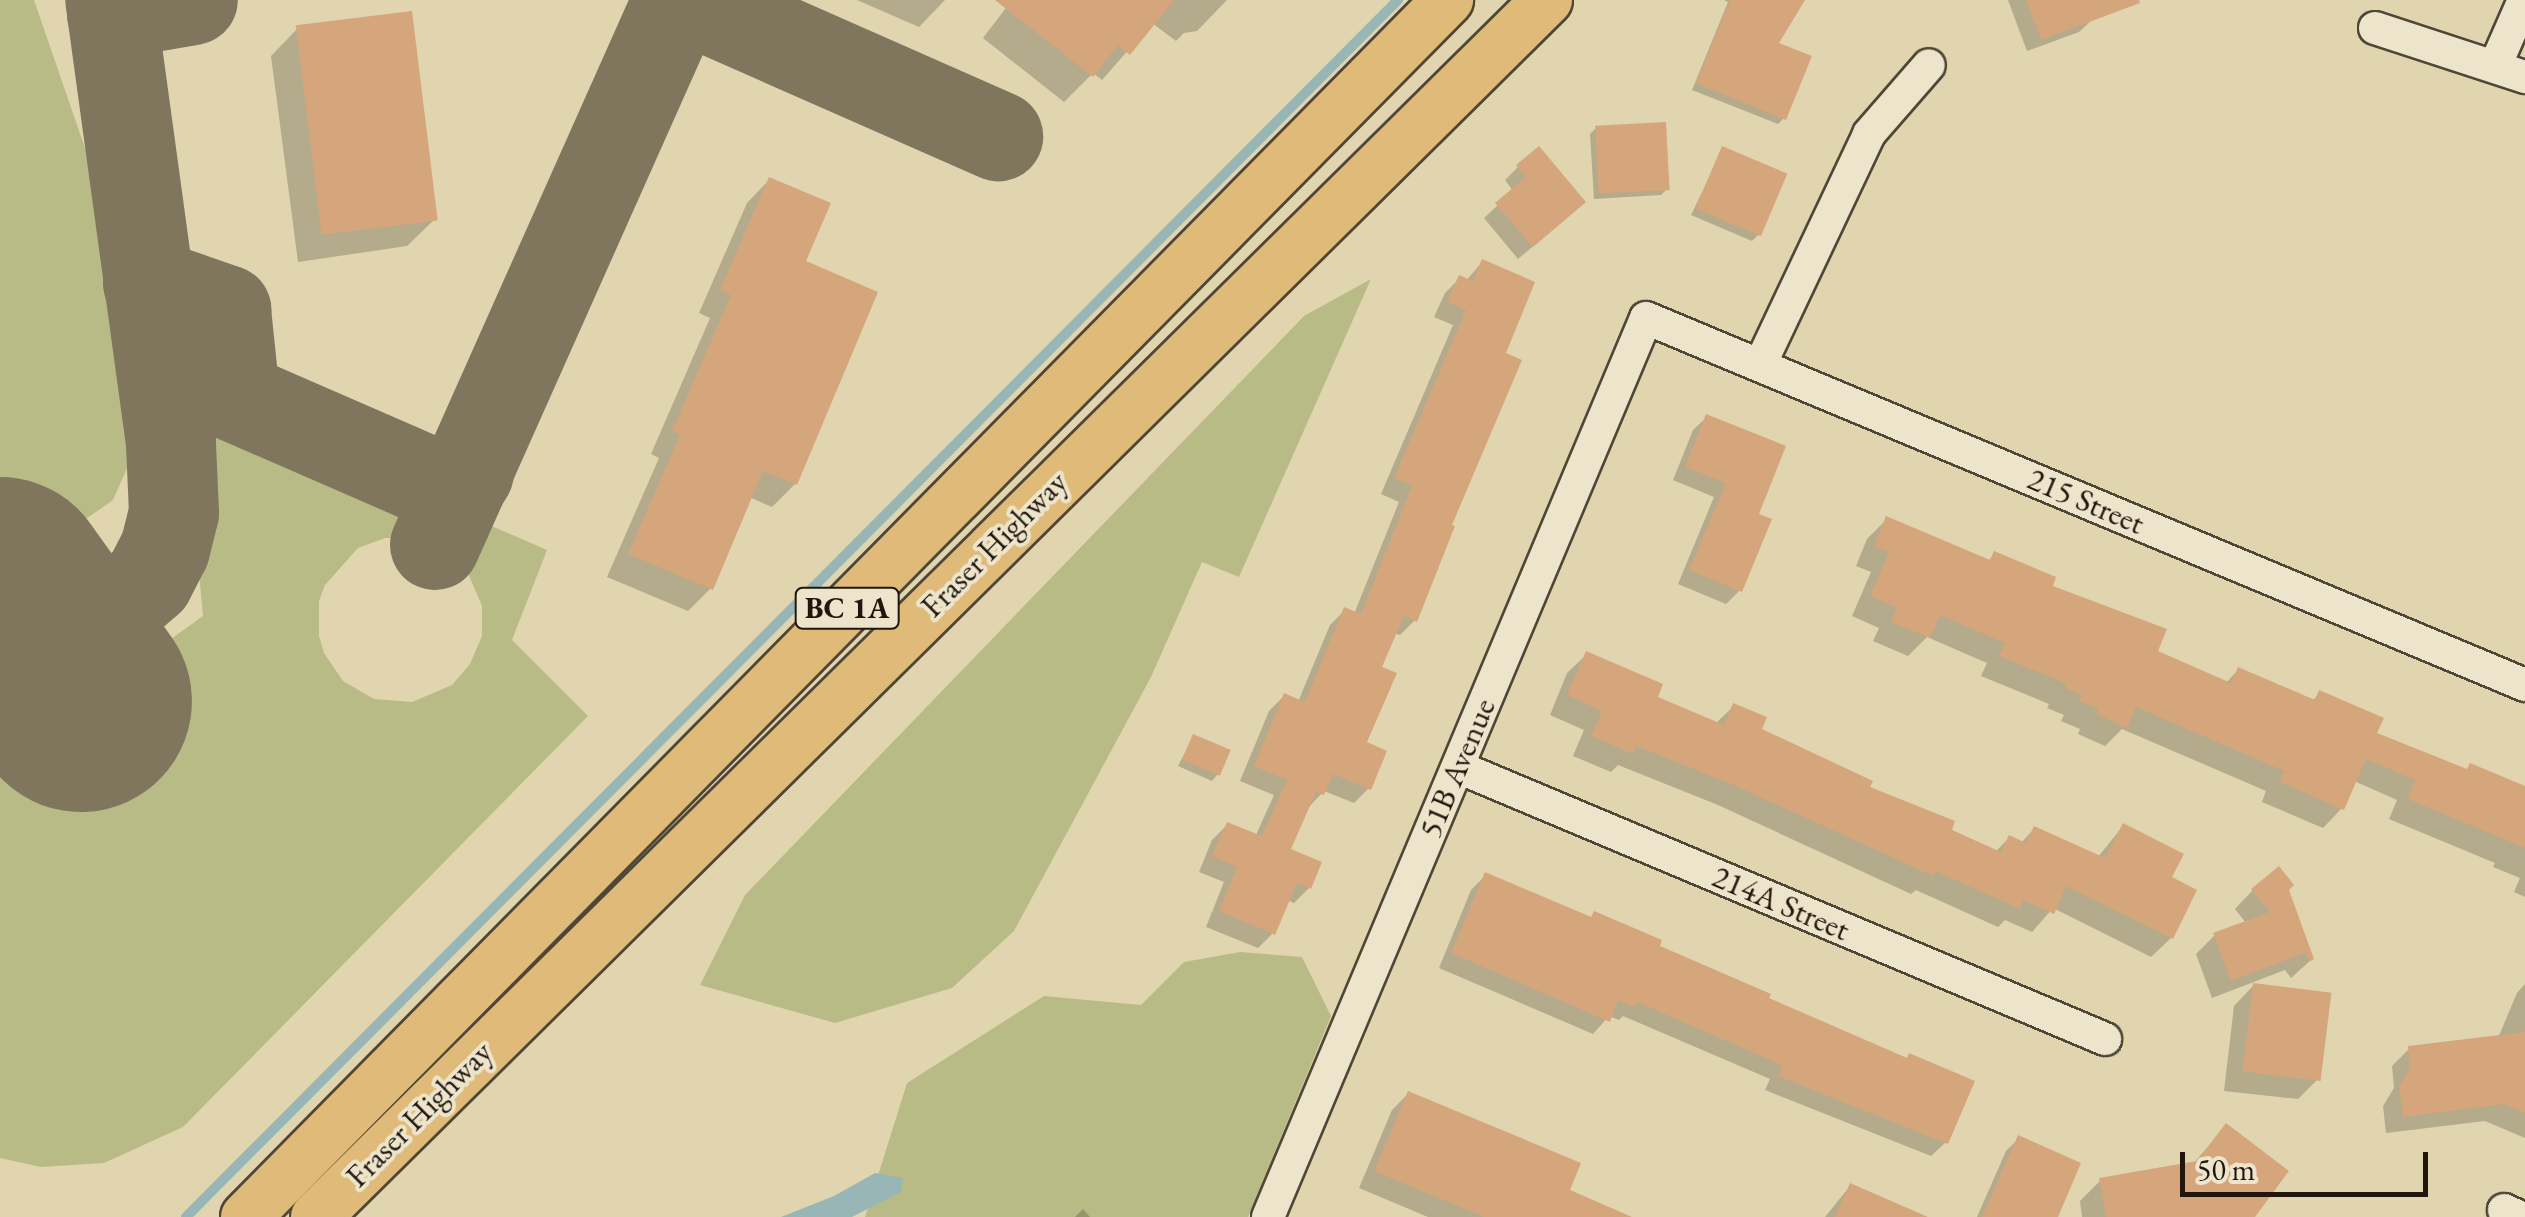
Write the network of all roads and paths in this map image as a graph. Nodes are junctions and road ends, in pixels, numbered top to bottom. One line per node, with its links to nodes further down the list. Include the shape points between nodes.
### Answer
1 (1448, 0): 12 (main road, Fraser Highway / BC 1A)
2 (1547, 0): 13 (main road, Fraser Highway / BC 1A)
3 (2524, 0): 6 (street)
4 (2374, 28): 6 (street)
5 (1929, 65): 8 (street, via 1870,134)
6 (2511, 70)
7 (1646, 318): 8 (street, 215 Street); 10 (street, 51B Avenue)
8 (1760, 365): 9 (street, 215 Street)
9 (2525, 685)
10 (1458, 767): 11 (street, 214A Street); 14 (street, 51B Avenue)
11 (2104, 1039)
12 (246, 1217)
13 (316, 1217)
14 (1268, 1217)

